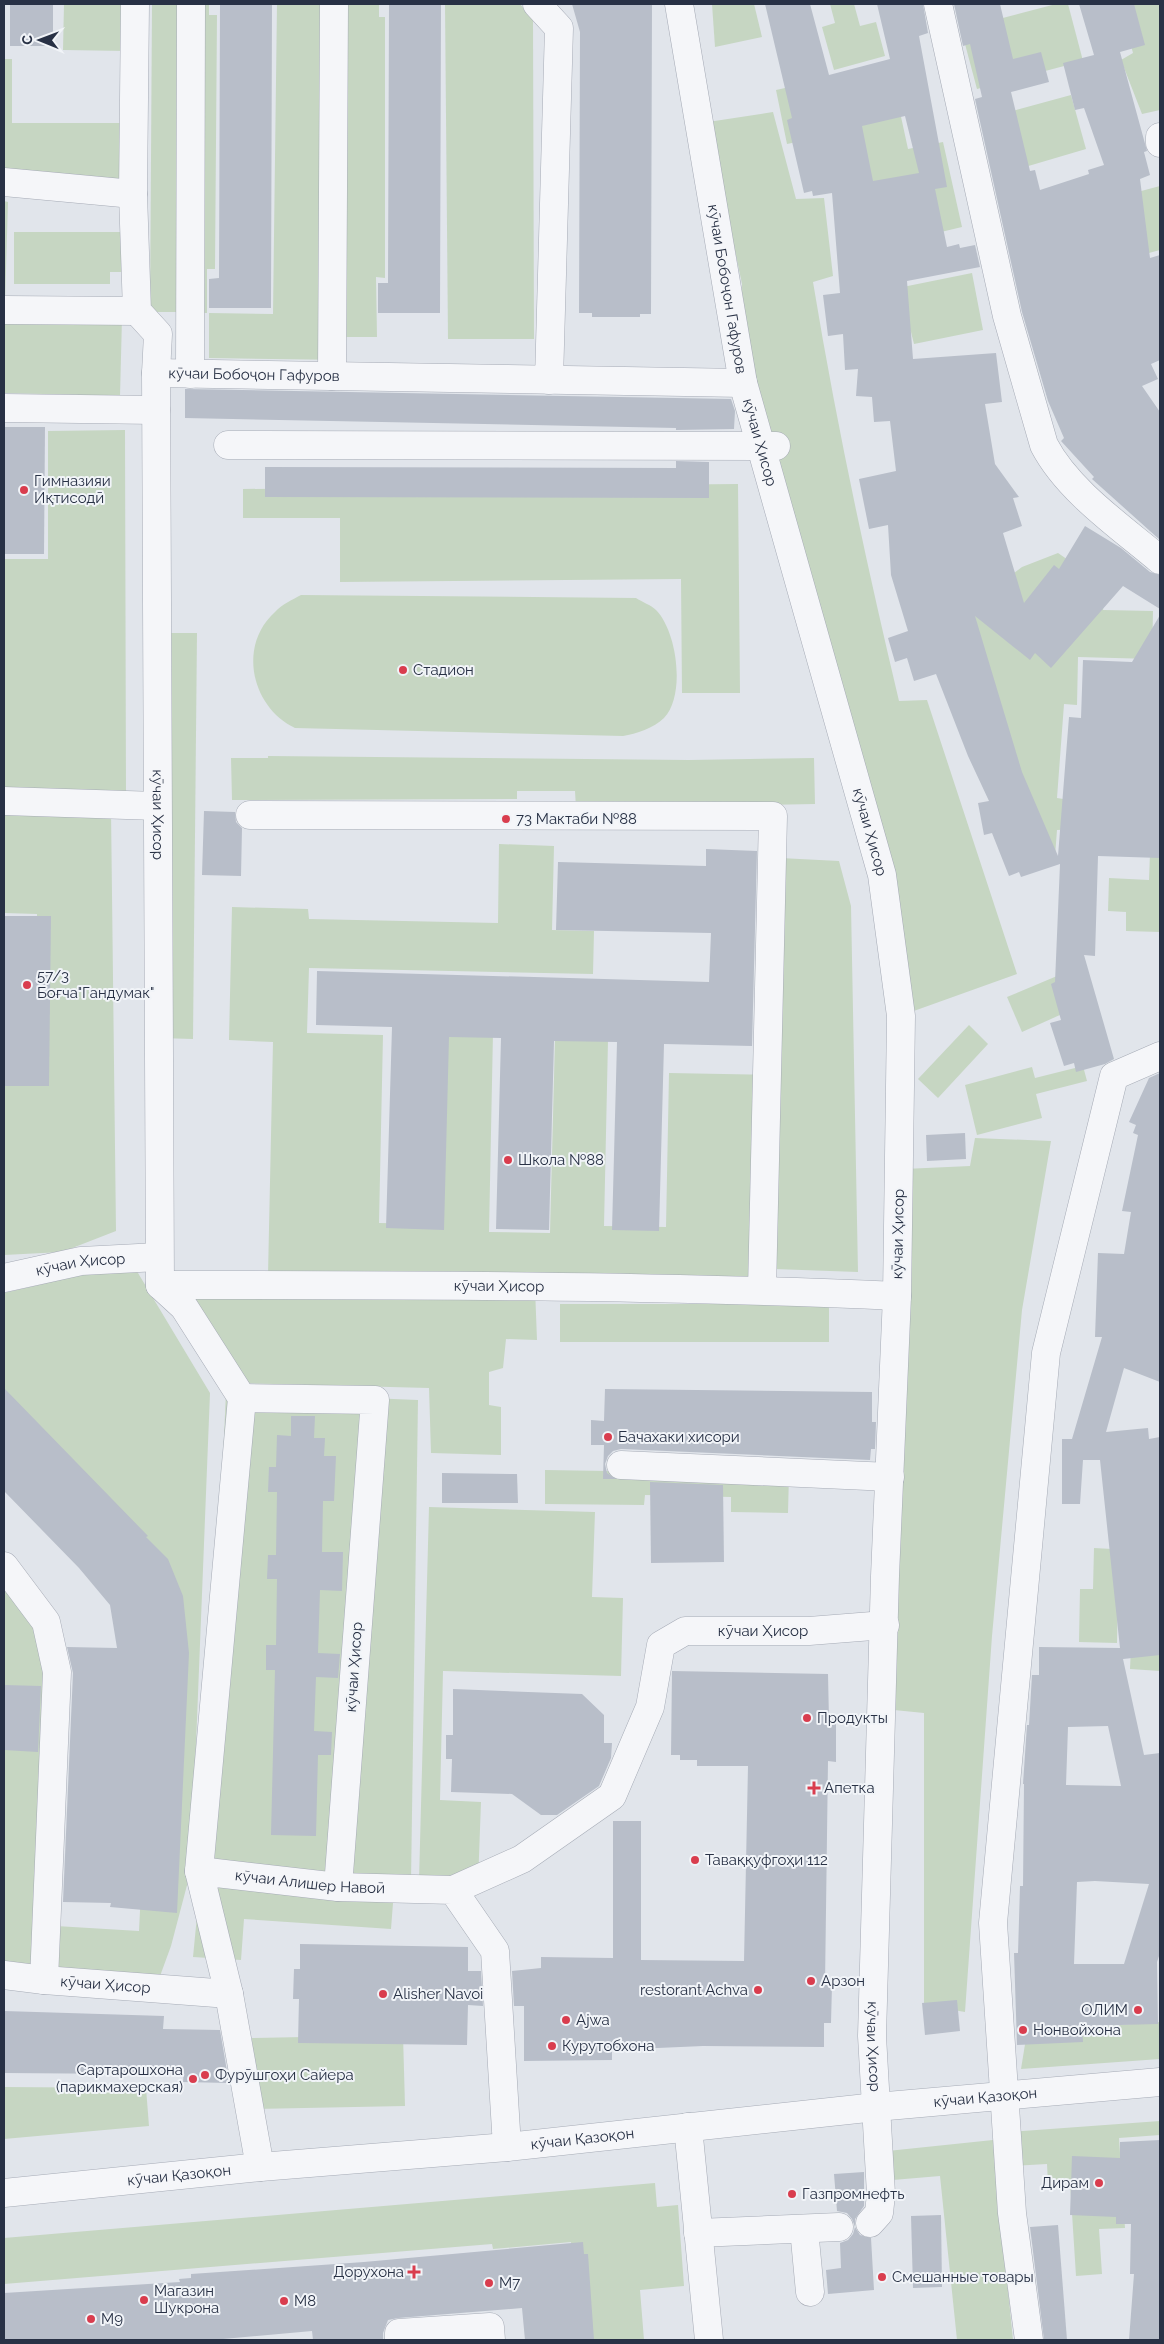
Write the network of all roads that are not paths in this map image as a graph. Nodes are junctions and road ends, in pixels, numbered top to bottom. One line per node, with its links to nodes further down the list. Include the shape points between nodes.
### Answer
1 (135, 4): 10 (street)
2 (191, 4): 14 (street)
3 (334, 4): 15 (street)
4 (537, 4): 16 (street, via 559,28)
5 (679, 4): 17 (street, кӯчаи Бобоҷон Гафуров)
6 (938, 4): 22 (street, via 1007,316 1044,445 1051,459 1089,500)
7 (1160, 137): 8 (street)
8 (1160, 142)
9 (4, 182): 10 (street)
10 (133, 194): 12 (street)
11 (4, 310): 12 (street)
12 (137, 311): 13 (street, кӯчаи Бобоҷон Гафуров, via 158,334)
13 (156, 373): 14 (street, кӯчаи Бобоҷон Гафуров); 19 (street, кӯчаи Ҳисор)
14 (190, 374): 15 (street, кӯчаи Бобоҷон Гафуров)
15 (332, 376): 16 (street, кӯчаи Бобоҷон Гафуров)
16 (549, 380): 17 (street, кӯчаи Бобоҷон Гафуров)
17 (743, 383): 31 (street, кӯчаи Ҳисор, via 882,875 901,1016)
18 (4, 408): 19 (street)
19 (156, 410): 24 (street, кӯчаи Ҳисор)
20 (228, 445): 21 (street)
21 (776, 446)
22 (1160, 560)
23 (4, 801): 24 (street)
24 (157, 806): 27 (street, кӯчаи Ҳисор)
25 (250, 815): 30 (street, via 773,816)
26 (1160, 1056): 44 (street, via 1114,1076 1046,1353 993,1923)
27 (158, 1257): 28 (street, кӯчаи Ҳисор, via 81,1261); 29 (street, кӯчаи Ҳисор)
28 (4, 1278)
29 (160, 1285): 30 (street, кӯчаи Ҳисор, via 524,1285); 32 (street, via 184,1306)
30 (762, 1290): 31 (street, кӯчаи Ҳисор)
31 (897, 1296): 34 (street, кӯчаи Ҳисор)
32 (242, 1398): 37 (street); 38 (street, кӯчаи Ҳисор, via 375,1400)
33 (621, 1465): 34 (street)
34 (890, 1477): 36 (street, кӯчаи Ҳисор)
35 (4, 1566): 41 (street, кӯчаи Ҳисор, via 46,1622 57,1672)
36 (886, 1625): 39 (street, кӯчаи Ҳисор, via 809,1630 685,1631 661,1645 650,1706 612,1796 522,1859); 45 (street, кӯчаи Ҳисор, via 872,2036)
37 (199, 1871): 38 (street, кӯчаи Алишер Навоӣ); 42 (street)
38 (338, 1887): 39 (street, кӯчаи Алишер Навоӣ)
39 (453, 1890): 47 (street, via 494,1951)
40 (4, 1975): 41 (street, кӯчаи Ҳисор)
41 (44, 1980): 42 (street, кӯчаи Ҳисор)
42 (229, 1994): 48 (street)
43 (1160, 2082): 44 (street, кӯчаи Қазоқон)
44 (1005, 2095): 45 (street, кӯчаи Қазоқон); 58 (street, via 1012,2213)
45 (876, 2107): 46 (street, кӯчаи Қазоқон); 50 (street, кӯчаи Ҳисор, via 881,2194 879,2212)
46 (688, 2127): 47 (street, кӯчаи Қазоқон); 53 (street)
47 (507, 2147): 48 (street, кӯчаи Қазоқон)
48 (260, 2167): 49 (street, кӯчаи Қазоқон)
49 (4, 2193)
50 (870, 2223)
51 (839, 2227): 52 (street)
52 (804, 2229): 53 (street); 54 (street)
53 (698, 2233): 57 (street)
54 (810, 2292)
55 (400, 2340): 56 (street, via 399,2333 490,2327)
56 (491, 2340)
57 (709, 2340)
58 (1029, 2340)

